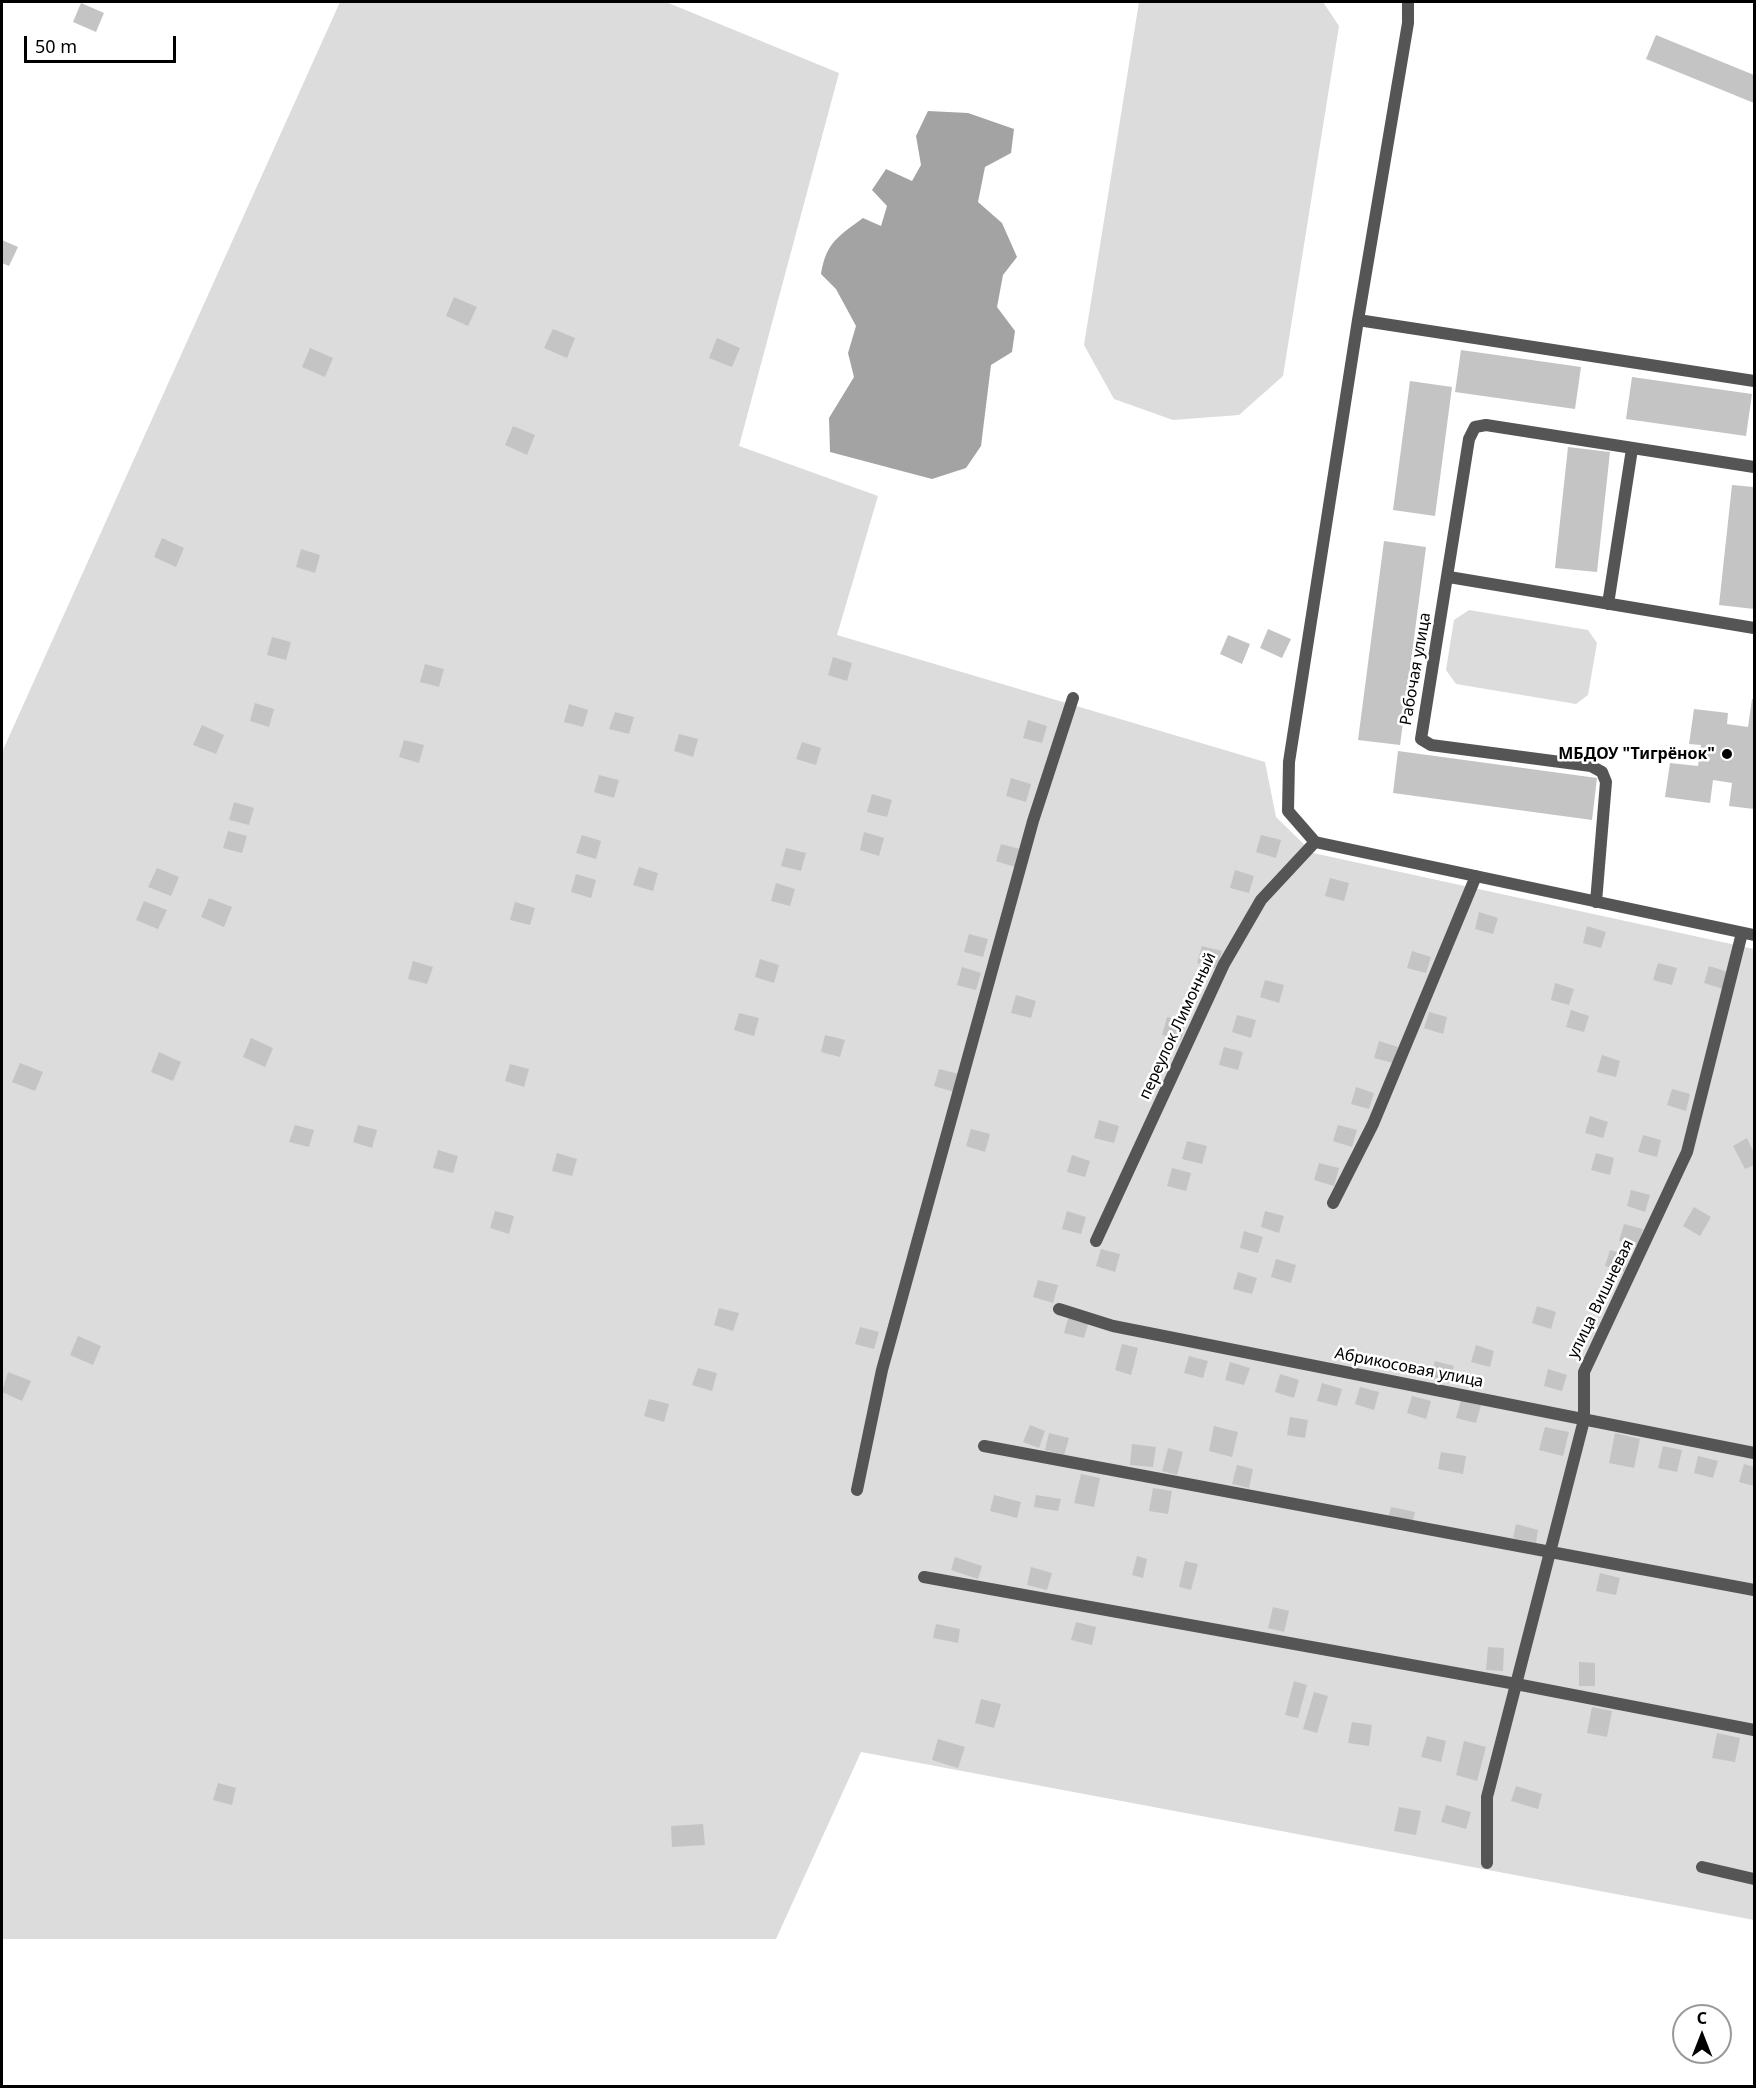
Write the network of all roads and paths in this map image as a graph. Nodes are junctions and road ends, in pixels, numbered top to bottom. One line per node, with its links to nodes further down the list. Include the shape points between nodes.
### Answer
1 (1408, 2): 2 (street, via 1408,23)
2 (1358, 320): 3 (street); 10 (street, via 1289,762 1288,811)
3 (1755, 381)
4 (1632, 449): 5 (street, Рабочая улица); 6 (street, Рабочая улица, via 1486,425 1475,427 1469,440); 7 (street)
5 (1755, 467)
6 (1449, 577): 7 (street); 12 (street, Рабочая улица, via 1421,738 1431,745 1591,766 1602,772 1606,782)
7 (1608, 604): 8 (street)
8 (1755, 628)
9 (1073, 698): 20 (street, via 1033,821 891,1337)
10 (1315, 842): 11 (street); 15 (street, переулок Лимонный, via 1262,900 1224,964)
11 (1476, 876): 12 (street); 14 (street, via 1373,1124)
12 (1596, 902): 13 (street)
13 (1748, 934): 17 (street, улица Вишневая, via 1687,1152 1584,1372)
14 (1333, 1203)
15 (1096, 1241)
16 (1059, 1309): 17 (street, Абрикосовая улица, via 1113,1326)
17 (1584, 1420): 19 (street, Абрикосовая улица); 21 (street, улица Вишневая)
18 (984, 1446): 21 (street)
19 (1755, 1453)
20 (857, 1490)
21 (1550, 1552): 23 (street); 24 (street, улица Вишневая)
22 (924, 1577): 24 (street)
23 (1755, 1590)
24 (1516, 1684): 25 (street); 26 (street, улица Вишневая, via 1487,1797)
25 (1755, 1730)
26 (1487, 1863)
27 (1702, 1867): 28 (street)
28 (1755, 1879)

